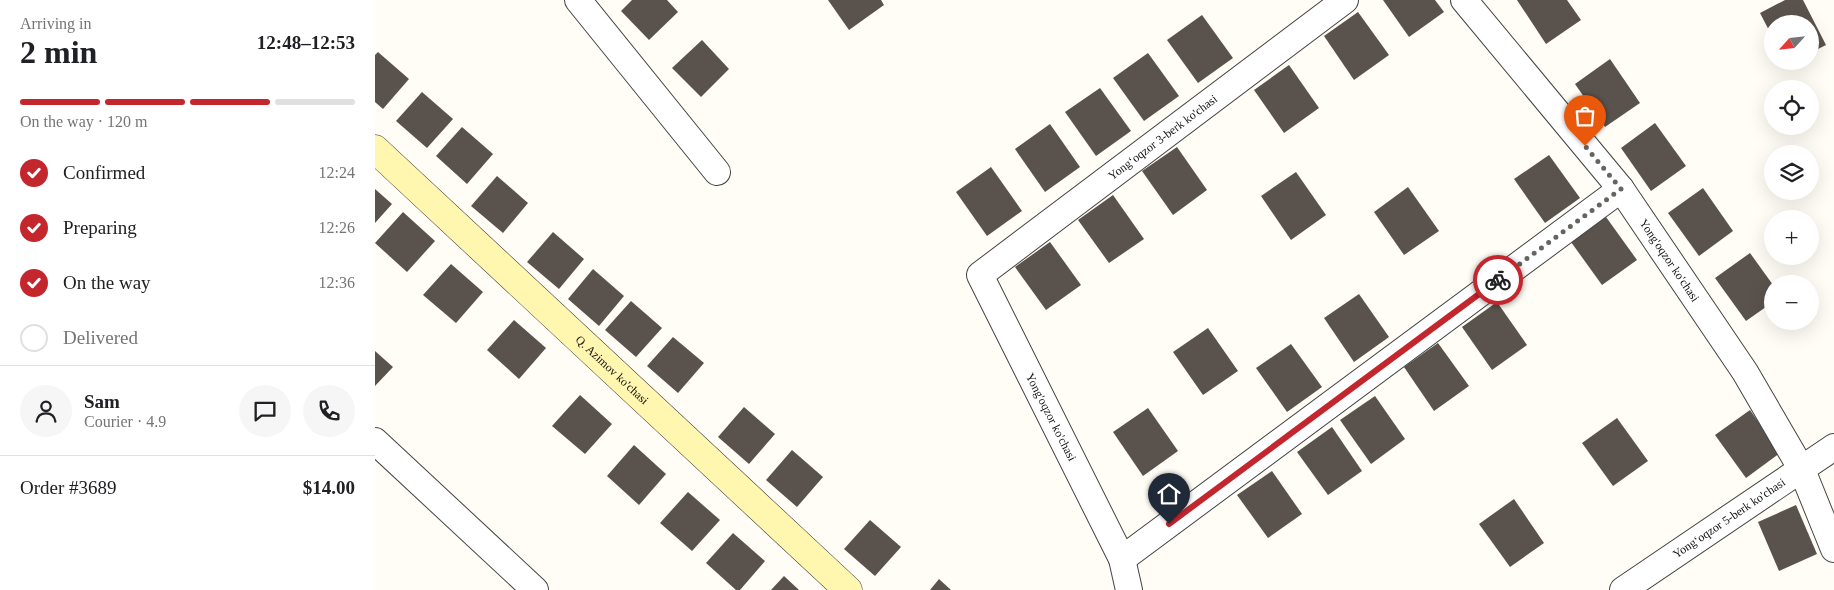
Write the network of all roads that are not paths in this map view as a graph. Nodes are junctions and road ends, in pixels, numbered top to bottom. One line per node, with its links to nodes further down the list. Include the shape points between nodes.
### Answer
1 (578, 0): 5 (street)
2 (1345, 0): 7 (street, Yong‘oqzor 3-berk ko'chasi)
3 (1464, 0): 6 (street, Yong'oqzor ko'chasi)
4 (375, 150): 14 (main road, Q. Azimov ko'chasi)
5 (717, 172)
6 (1621, 189): 10 (street, Yong'oqzor ko'chasi, via 1745,372); 12 (street)
7 (980, 275): 12 (street, Yong'oqzor ko'chasi)
8 (375, 441): 13 (street)
9 (1834, 447): 10 (street, Yong‘oqzor 5-berk ko'chasi)
10 (1802, 470): 11 (street, Yong'oqzor ko'chasi); 16 (street, Yong‘oqzor 5-berk ko'chasi)
11 (1834, 549)
12 (1122, 559): 15 (street, Yong'oqzor ko'chasi)
13 (535, 590)
14 (848, 590)
15 (1129, 590)
16 (1623, 590)

